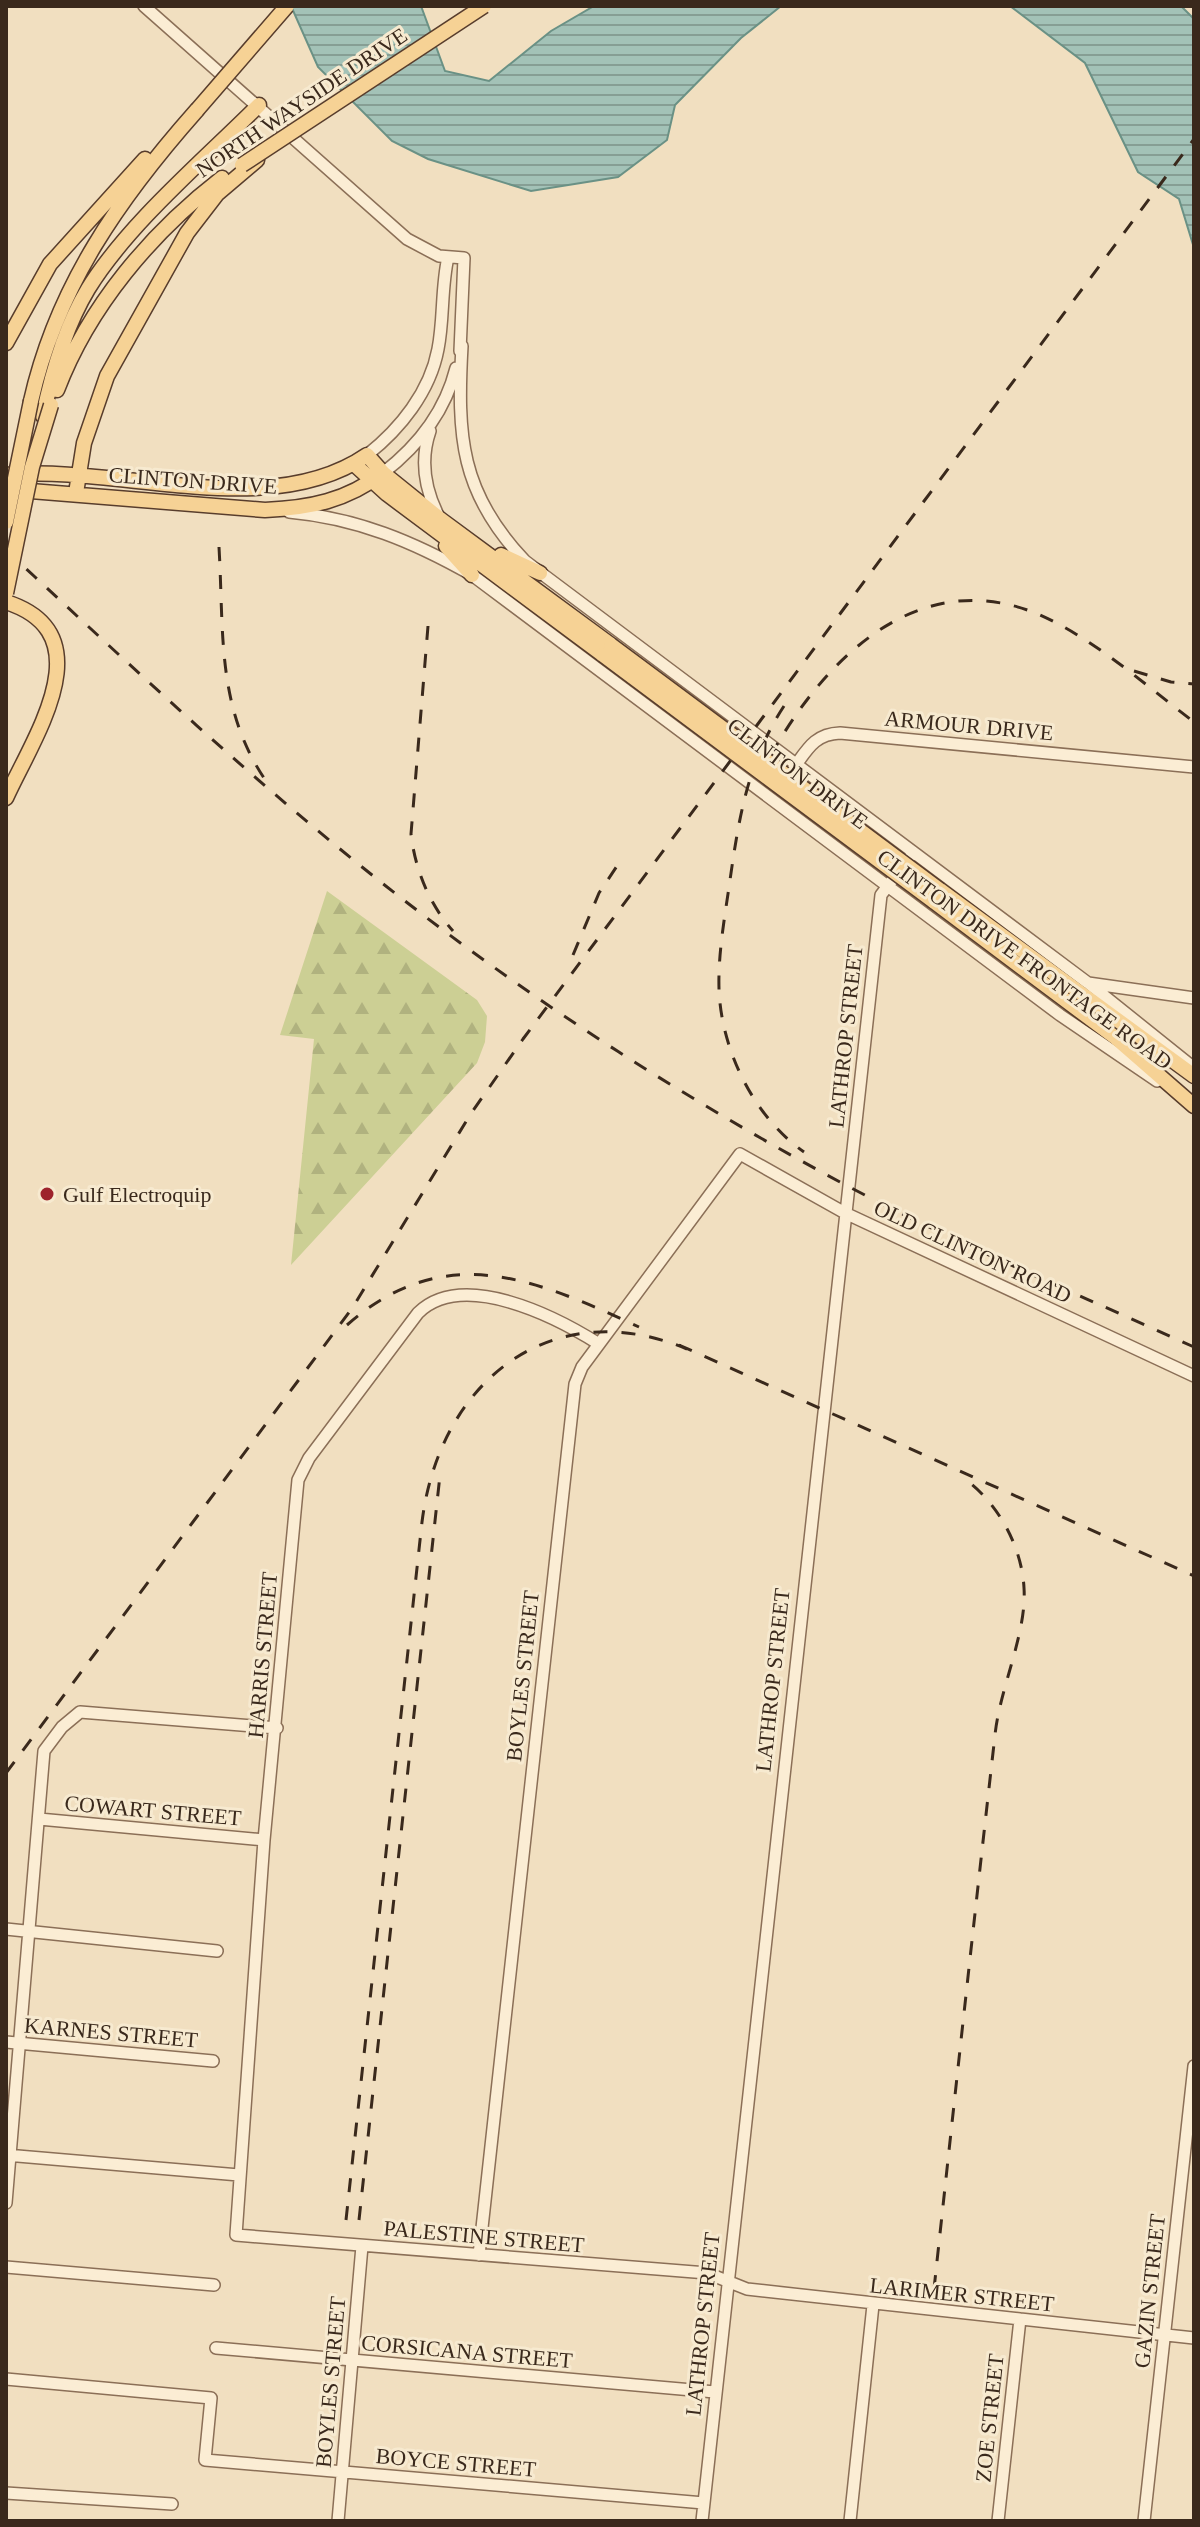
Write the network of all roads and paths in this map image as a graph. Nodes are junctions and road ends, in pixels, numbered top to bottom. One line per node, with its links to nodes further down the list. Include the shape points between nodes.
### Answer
1 (144, 6): 4 (street)
2 (287, 6): 5 (main road, NORTH WAYSIDE DRIVE, bridge)
3 (484, 6): 6 (main road, NORTH WAYSIDE DRIVE, bridge)
4 (259, 105): 7 (street, via 407,239); 10 (main road, via 96,276 68,331)
5 (182, 127): 8 (main road, via 135,168 66,244 36,285); 10 (main road, NORTH WAYSIDE DRIVE, via 123,199 81,265 47,340)
6 (243, 168): 10 (main road, NORTH WAYSIDE DRIVE, via 190,204 136,260); 14 (main road, via 208,205 156,285 98,399)
7 (448, 257): 9 (street, via 464,258); 12 (street, via 438,352 431,370 398,426)
8 (6, 343)
9 (462, 346): 11 (street); 27 (street, CLINTON DRIVE FRONTAGE ROAD, via 459,423 467,468 495,527)
10 (43, 404): 25 (main road, NORTH WAYSIDE DRIVE, bridge); 29 (main road, NORTH WAYSIDE DRIVE, bridge)
11 (434, 420): 15 (street, via 418,442); 24 (street, via 425,481)
12 (360, 459): 15 (main road, CLINTON DRIVE); 17 (main road, CLINTON DRIVE, via 337,473 301,483)
13 (6, 475): 14 (main road, CLINTON DRIVE)
14 (78, 476): 16 (main road, CLINTON DRIVE); 19 (main road)
15 (377, 477): 22 (main road, CLINTON DRIVE, via 327,503); 23 (main road, CLINTON DRIVE); 24 (main road, CLINTON DRIVE)
16 (106, 478): 17 (main road, CLINTON DRIVE); 20 (main road)
17 (247, 486): 21 (main road)
18 (6, 489): 19 (main road, CLINTON DRIVE)
19 (76, 493): 20 (main road, CLINTON DRIVE)
20 (104, 496): 21 (main road, CLINTON DRIVE)
21 (245, 508): 22 (main road, CLINTON DRIVE)
22 (265, 510): 28 (street, CLINTON DRIVE FRONTAGE ROAD, via 374,528 422,546)
23 (421, 519): 28 (main road); 31 (main road, CLINTON DRIVE)
24 (440, 519): 26 (main road, CLINTON DRIVE)
25 (6, 522)
26 (462, 535): 27 (main road); 31 (main road, CLINTON DRIVE)
27 (540, 573): 32 (street, CLINTON DRIVE FRONTAGE ROAD)
28 (472, 575): 35 (street, CLINTON DRIVE FRONTAGE ROAD)
29 (6, 593)
30 (6, 602): 34 (main road, via 43,623 59,666 55,687)
31 (607, 650): 38 (main road, CLINTON DRIVE, bridge)
32 (795, 766): 33 (street, ARMOUR DRIVE, via 815,739 840,733); 35 (street, ARMOUR DRIVE); 36 (street, CLINTON DRIVE FRONTAGE ROAD)
33 (1194, 767)
34 (6, 798)
35 (772, 798): 37 (street, CLINTON DRIVE FRONTAGE ROAD)
36 (913, 853): 37 (street, LATHROP STREET); 39 (street, CLINTON DRIVE FRONTAGE ROAD)
37 (889, 885): 43 (street, CLINTON DRIVE FRONTAGE ROAD, via 1060,1015); 45 (street, LATHROP STREET, via 881,895)
38 (936, 895): 42 (main road, CLINTON DRIVE); 43 (main road, CLINTON DRIVE)
39 (1088, 983): 40 (street); 41 (street, CLINTON DRIVE FRONTAGE ROAD)
40 (1194, 998)
41 (1194, 1068)
42 (1194, 1076)
43 (1193, 1105)
44 (740, 1154): 45 (street, OLD CLINTON ROAD); 46 (street, BOYLES STREET)
45 (845, 1213): 47 (street, OLD CLINTON ROAD); 64 (street, LATHROP STREET)
46 (599, 1344): 48 (street, HARRIS STREET, via 547,1315 506,1301 452,1297 431,1302 418,1313 300,1472); 62 (street, BOYLES STREET, via 582,1367 573,1393)
47 (1194, 1376)
48 (277, 1728): 49 (street, via 80,1712 44,1751); 50 (street, HARRIS STREET)
49 (39, 1819): 50 (street, COWART STREET); 52 (street)
50 (264, 1840): 58 (street, HARRIS STREET)
51 (6, 1929): 52 (street)
52 (28, 1931): 53 (street); 54 (street)
53 (217, 1951)
54 (12, 2043): 55 (street, KARNES STREET); 57 (street)
55 (213, 2061)
56 (1194, 2066): 68 (street, GAZIN STREET)
57 (8, 2155): 58 (street); 59 (street)
58 (239, 2175): 60 (street, HARRIS STREET)
59 (6, 2203)
60 (236, 2235): 61 (street, PALESTINE STREET)
61 (362, 2246): 62 (street, PALESTINE STREET); 71 (street, BOYLES STREET)
62 (479, 2255): 64 (street, PALESTINE STREET, via 707,2273)
63 (6, 2267): 65 (street)
64 (727, 2281): 66 (street, LARIMER STREET, via 747,2289); 73 (street, LATHROP STREET)
65 (214, 2285)
66 (873, 2305): 67 (street, LARIMER STREET); 80 (street)
67 (1020, 2319): 68 (street, LARIMER STREET); 81 (street, ZOE STREET)
68 (1165, 2335): 69 (street, LARIMER STREET); 82 (street, GAZIN STREET)
69 (1194, 2338)
70 (216, 2348): 71 (street, CORSICANA STREET)
71 (351, 2361): 73 (street, CORSICANA STREET); 74 (street, BOYLES STREET)
72 (6, 2379): 74 (street, BOYCE STREET, via 211,2398 205,2460)
73 (715, 2392): 76 (street, LATHROP STREET)
74 (342, 2472): 76 (street, BOYCE STREET); 78 (street, BOYLES STREET)
75 (6, 2493): 77 (street)
76 (704, 2503): 79 (street, LATHROP STREET)
77 (172, 2504)
78 (338, 2521)
79 (702, 2521)
80 (850, 2521)
81 (998, 2521)
82 (1144, 2521)

